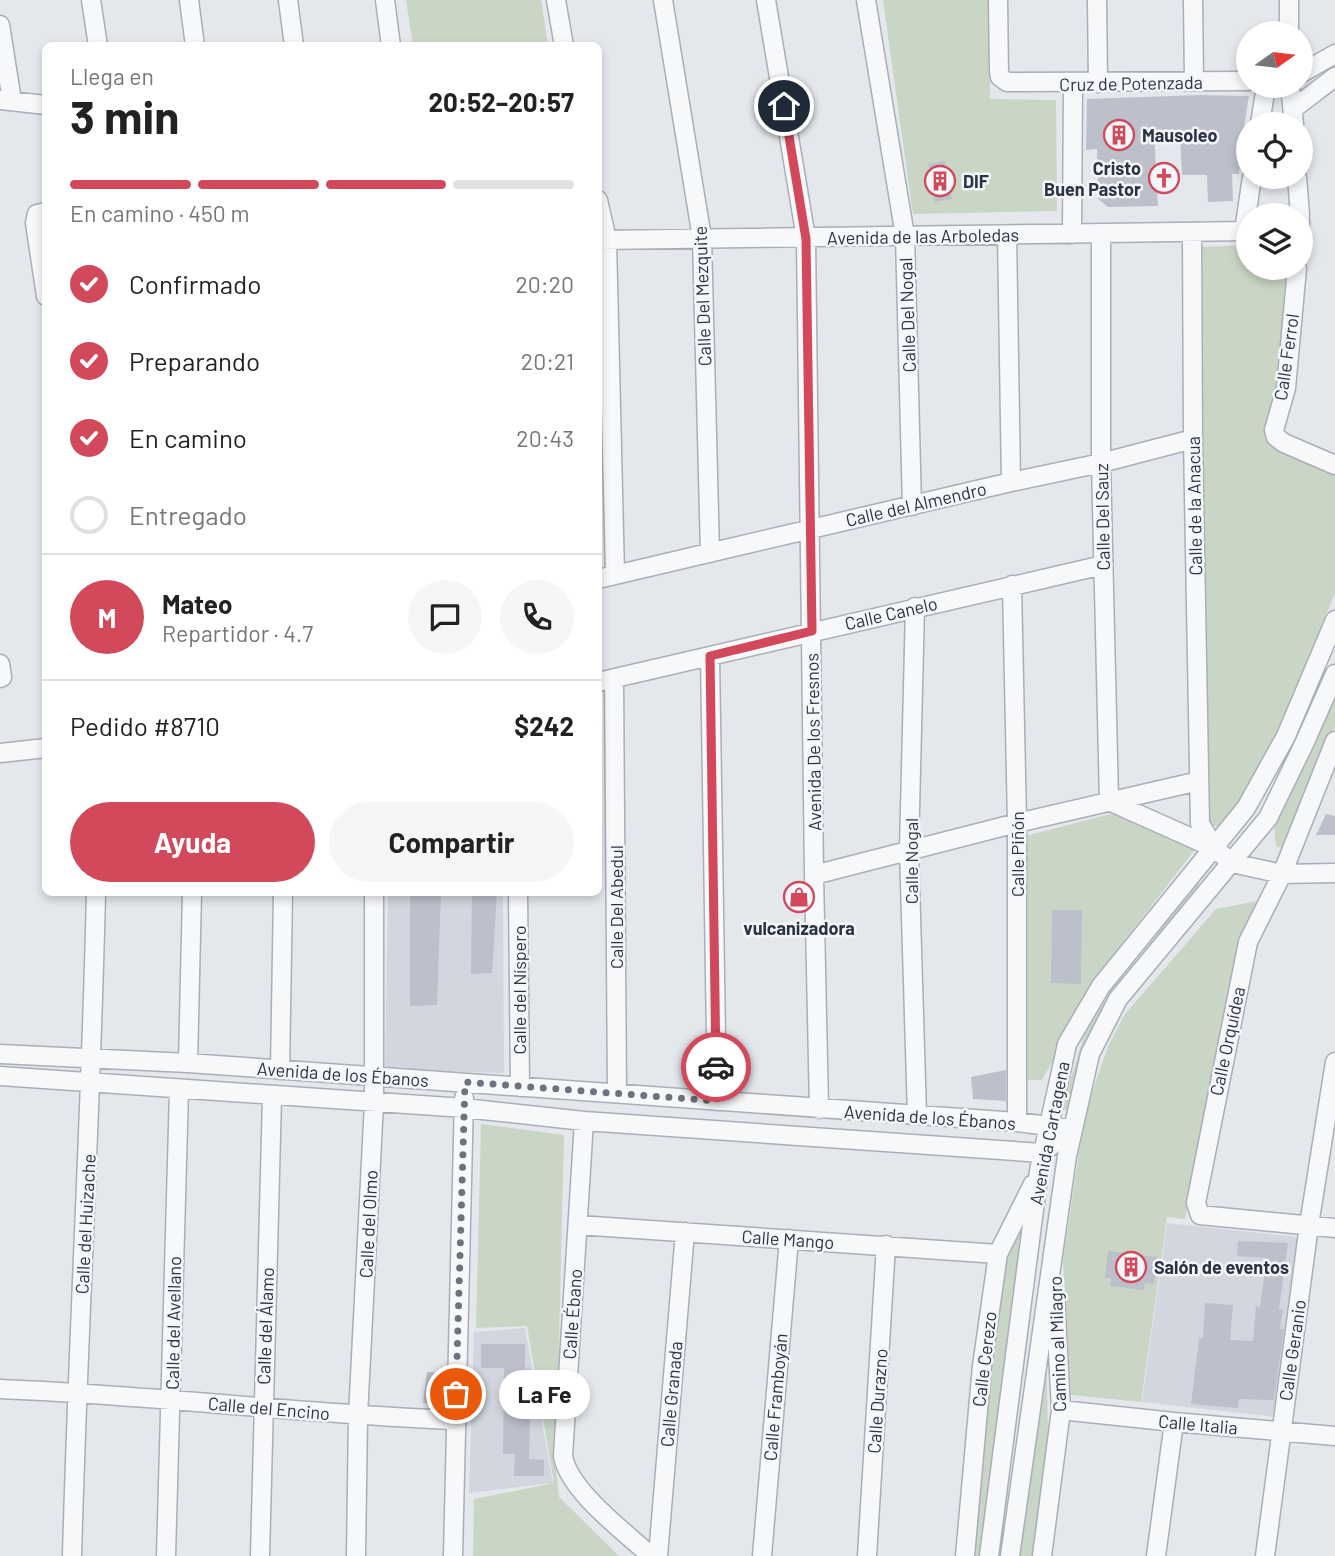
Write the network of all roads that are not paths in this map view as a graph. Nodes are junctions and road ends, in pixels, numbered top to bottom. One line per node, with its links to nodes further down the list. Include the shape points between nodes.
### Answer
1 (91, 0): 15 (street)
2 (188, 0): 16 (street)
3 (288, 0): 17 (street)
4 (385, 0): 18 (street)
5 (556, 0): 19 (street)
6 (663, 0): 37 (street, Calle Del Mezquite)
7 (766, 0): 38 (street, Avenida De los Fresnos)
8 (866, 0): 36 (street, Calle Del Nogal)
9 (998, 0): 26 (street, Cruz de Potenzada, via 999,71 1004,80)
10 (1097, 0): 25 (street)
11 (1193, 0): 23 (street)
12 (1289, 0): 13 (street)
13 (1289, 21)
14 (0, 25): 27 (street)
15 (97, 42)
16 (194, 42)
17 (293, 42)
18 (390, 42)
19 (563, 42)
20 (1335, 54): 21 (street)
21 (1313, 67)
22 (1335, 78): 29 (street)
23 (1194, 81): 24 (street, Cruz de Potenzada); 25 (street, Cruz de Potenzada)
24 (1236, 81)
25 (1098, 83): 26 (street, Cruz de Potenzada)
26 (1073, 84): 33 (street)
27 (6, 100): 28 (street)
28 (42, 104)
29 (1298, 112)
30 (40, 217): 40 (street)
31 (1236, 231): 32 (street, Avenida de las Arboledas)
32 (1192, 232): 34 (street, Avenida de las Arboledas); 42 (street, Calle de la Anacua)
33 (1072, 234): 34 (street, Avenida de las Arboledas); 35 (street, Avenida de las Arboledas)
34 (1101, 234): 43 (street, Calle Del Sauz)
35 (1007, 235): 36 (street, Avenida de las Arboledas); 45 (street)
36 (905, 236): 38 (street, Avenida de las Arboledas); 46 (street, Calle Del Nogal)
37 (702, 238): 38 (street, Avenida de las Arboledas); 39 (street, Avenida de las Arboledas); 48 (street, Calle Del Mezquite)
38 (806, 239): 47 (street, Avenida De los Fresnos)
39 (603, 240): 50 (street)
40 (42, 243)
41 (1296, 280): 44 (street, Calle Ferrol, via 1286,388 1274,430 1284,443)
42 (1193, 439): 43 (street, Calle del Almendro); 61 (street, Calle de la Anacua)
43 (1101, 463): 45 (street, Calle del Almendro); 49 (street, Calle Del Sauz)
44 (1335, 465)
45 (1011, 482): 46 (street, Calle del Almendro)
46 (912, 506): 47 (street, Calle del Almendro)
47 (810, 529): 48 (street, Calle del Almendro); 54 (street, Avenida De los Fresnos)
48 (710, 553): 50 (street, Calle del Almendro)
49 (1103, 565): 51 (street, Calle Canelo); 62 (street, Calle Del Sauz)
50 (607, 577)
51 (1012, 585): 52 (street, Calle Canelo); 63 (street, Calle Piñón)
52 (915, 607): 54 (street, Calle Canelo); 65 (street, Calle Nogal)
53 (1335, 620): 64 (street, Avenida Cartagena, via 1286,736 1246,808)
54 (812, 631): 55 (street, Calle Canelo); 69 (street, Avenida De los Fresnos)
55 (710, 656): 57 (street, Calle Canelo); 88 (street)
56 (1335, 674): 66 (street, Avenida Cartagena, via 1268,818)
57 (606, 680): 86 (street, Calle Del Abedul)
58 (1335, 741): 68 (street, Calle Orquídea)
59 (42, 748): 60 (street)
60 (0, 752)
61 (1199, 780): 62 (street); 64 (street, Calle de la Anacua, via 1200,824)
62 (1109, 801): 63 (street); 64 (street)
63 (1017, 823): 65 (street); 94 (street, Calle Piñón)
64 (1214, 848): 66 (street); 95 (street, Avenida Cartagena, via 1083,1014 1066,1044)
65 (909, 850): 69 (street); 92 (street, Calle Nogal)
66 (1232, 863): 68 (street); 96 (street, Avenida Cartagena, via 1118,999 1090,1054)
67 (1335, 873): 68 (street)
68 (1282, 874): 100 (street, Calle Orquídea, via 1248,942 1195,1203 1199,1215)
69 (814, 875): 91 (street, Avenida De los Fresnos)
70 (96, 896): 76 (street, Calle del Huizache)
71 (192, 896): 78 (street)
72 (283, 896): 79 (street)
73 (374, 896): 81 (street, Calle del Olmo)
74 (518, 896): 84 (street, Calle del Níspero)
75 (0, 1054): 76 (street, Avenida de los Ébanos)
76 (92, 1058): 78 (street, Avenida de los Ébanos); 83 (street, Calle del Huizache)
77 (1335, 1062): 100 (street, Calle Geranio)
78 (188, 1063): 79 (street, Avenida de los Ébanos)
79 (280, 1070): 81 (street, Avenida de los Ébanos)
80 (0, 1076): 83 (street, Avenida de los Ébanos)
81 (375, 1076): 82 (street, Avenida de los Ébanos); 89 (street, Calle del Olmo)
82 (465, 1082): 84 (street, Avenida de los Ébanos); 90 (street)
83 (92, 1083): 85 (street, Avenida de los Ébanos); 108 (street, Calle del Huizache)
84 (520, 1087): 86 (street, Avenida de los Ébanos)
85 (179, 1090): 87 (street, Avenida de los Ébanos); 109 (street, Calle del Avellano)
86 (617, 1093): 88 (street, Avenida de los Ébanos)
87 (272, 1097): 89 (street, Avenida de los Ébanos); 110 (street, Calle del Álamo)
88 (717, 1101): 91 (street, Avenida de los Ébanos)
89 (374, 1103): 90 (street, Avenida de los Ébanos); 112 (street, Calle del Olmo)
90 (464, 1108): 93 (street, Avenida de los Ébanos); 113 (street)
91 (820, 1110): 92 (street, Avenida de los Ébanos)
92 (917, 1115): 94 (street, Avenida de los Ébanos)
93 (584, 1121): 97 (street, Avenida de los Ébanos); 99 (street, Calle Ébano)
94 (1017, 1122): 95 (street, Avenida de los Ébanos)
95 (1047, 1125): 96 (street, Avenida de los Ébanos); 97 (street, Avenida Cartagena)
96 (1072, 1129): 97 (street); 106 (street, Avenida Cartagena)
97 (1042, 1153): 98 (street, Avenida Cartagena)
98 (1039, 1171): 105 (street, Calle Cerezo); 127 (street, Avenida Cartagena)
99 (578, 1224): 102 (street, Calle Mango); 122 (street, Calle Ébano, via 565,1465 583,1494)
100 (1309, 1225): 101 (street); 115 (street, Calle Geranio)
101 (1335, 1228)
102 (685, 1232): 103 (street, Calle Mango); 123 (street, Calle Granada)
103 (789, 1238): 104 (street, Calle Mango); 124 (street, Calle Framboyán)
104 (886, 1245): 105 (street, Calle Mango); 125 (street, Calle Durazno)
105 (998, 1254): 126 (street, Calle Cerezo, via 982,1366)
106 (1053, 1257): 111 (street, Camino al Milagro); 128 (street, Avenida Cartagena)
107 (0, 1389): 108 (street, Calle del Encino)
108 (77, 1392): 109 (street, Calle del Encino); 117 (street, Calle del Huizache)
109 (171, 1400): 110 (street, Calle del Encino); 118 (street, Calle del Avellano)
110 (262, 1406): 112 (street, Calle del Encino); 119 (street, Calle del Álamo)
111 (1061, 1410): 114 (street, Calle Italia); 129 (street, Camino al Milagro)
112 (358, 1416): 113 (street, Calle del Encino); 120 (street, Calle del Olmo)
113 (455, 1420): 121 (street)
114 (1174, 1422): 115 (street, Calle Italia); 130 (street)
115 (1280, 1430): 116 (street, Calle Italia); 131 (street, Calle Geranio)
116 (1335, 1436)
117 (72, 1556)
118 (166, 1556)
119 (260, 1556)
120 (356, 1556)
121 (453, 1556)
122 (651, 1556)
123 (658, 1556)
124 (762, 1556)
125 (867, 1556)
126 (965, 1556)
127 (989, 1556)
128 (1010, 1556)
129 (1042, 1556)
130 (1156, 1556)
131 (1265, 1556)

